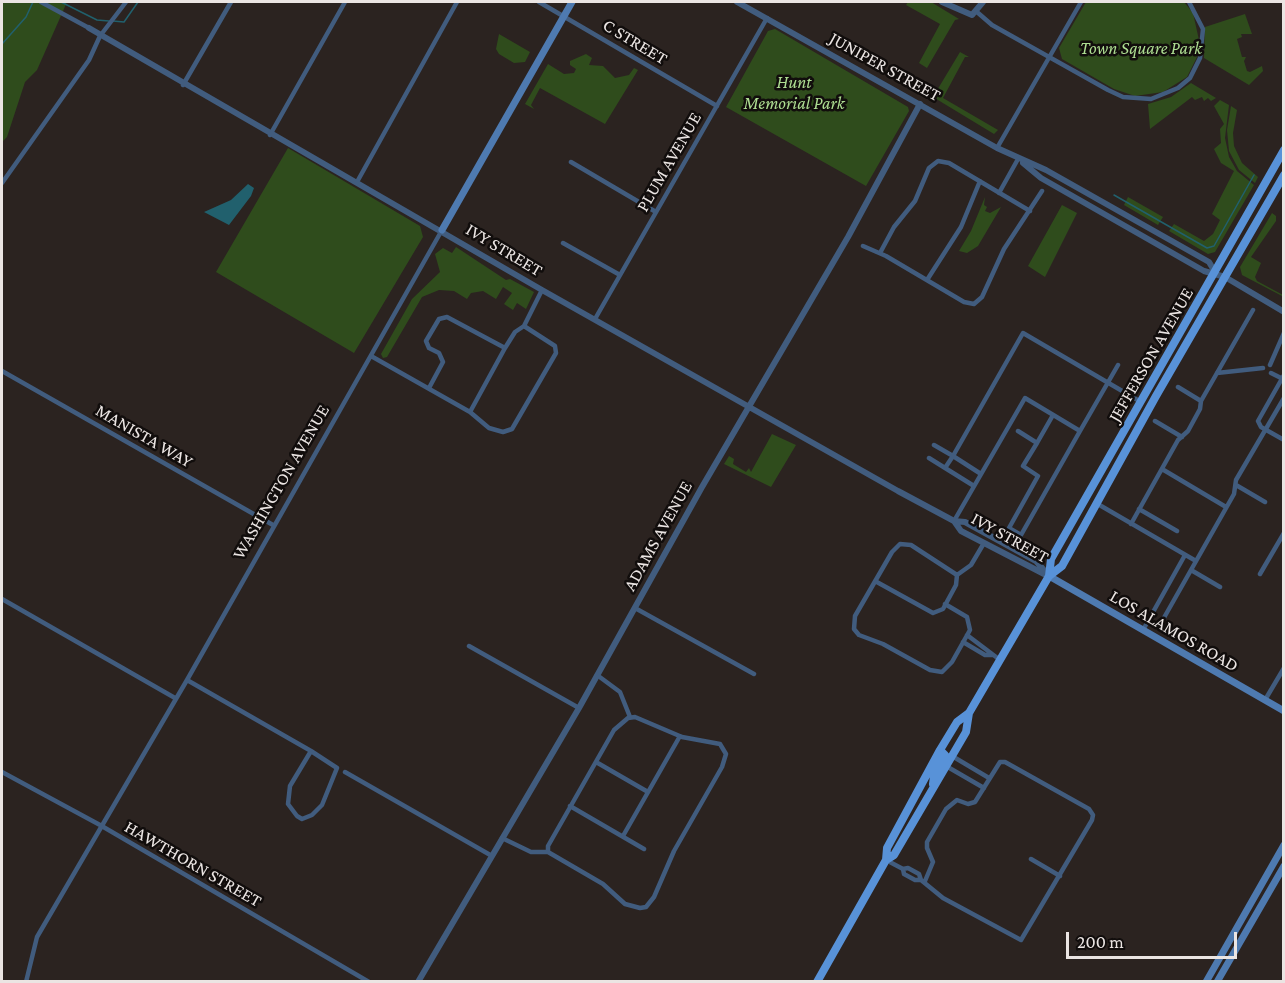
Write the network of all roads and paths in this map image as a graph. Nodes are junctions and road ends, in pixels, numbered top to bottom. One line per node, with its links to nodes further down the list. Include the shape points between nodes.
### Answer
1 (41, 2): 16 (street, IVY STREET)
2 (126, 2): 17 (street)
3 (231, 2): 19 (street)
4 (345, 2): 22 (street)
5 (457, 2): 29 (street)
6 (539, 2): 14 (street, C STREET)
7 (572, 2): 14 (main road, WASHINGTON AVENUE)
8 (737, 2): 15 (street, JUNIPER STREET)
9 (942, 2): 13 (street, via 967,15)
10 (983, 2): 13 (street)
11 (1081, 2): 18 (street)
12 (1189, 2): 18 (street, via 1203,29 1201,56 1190,78 1162,96 1145,100 1123,97)
13 (977, 12): 18 (street, via 992,25)
14 (564, 15): 21 (street, C STREET); 35 (main road, WASHINGTON AVENUE)
15 (767, 18): 20 (street, JUNIPER STREET); 21 (street, PLUM AVENUE)
16 (89, 28): 17 (street, IVY STREET)
17 (100, 36): 19 (street, IVY STREET); 30 (street, via 89,60)
18 (1050, 57): 23 (street)
19 (183, 85): 22 (street, IVY STREET)
20 (920, 104): 23 (street, JUNIPER STREET); 67 (street, ADAMS AVENUE)
21 (717, 106): 34 (street, PLUM AVENUE)
22 (270, 135): 29 (street, IVY STREET)
23 (997, 148): 25 (street, JUNIPER STREET)
24 (1284, 150): 39 (main road, JEFFERSON AVENUE)
25 (1018, 159): 32 (street); 39 (street, JUNIPER STREET, via 1041,178 1201,269)
26 (571, 162): 34 (street)
27 (1284, 175): 41 (main road, JEFFERSON AVENUE)
28 (980, 181): 32 (street); 38 (street, via 949,164 933,163 915,201 894,227); 42 (street, via 961,227)
29 (357, 182): 35 (street, IVY STREET)
30 (2, 183)
31 (1042, 191): 33 (street)
32 (999, 193): 33 (street)
33 (1030, 211): 42 (street, via 1004,249 978,301 964,302)
34 (656, 213): 40 (street, PLUM AVENUE)
35 (442, 230): 43 (street, IVY STREET); 51 (street, WASHINGTON AVENUE)
36 (563, 243): 40 (street)
37 (863, 246): 38 (street)
38 (880, 254): 42 (street)
39 (1215, 272): 41 (street, JUNIPER STREET); 58 (main road, JEFFERSON AVENUE)
40 (620, 275): 46 (street, PLUM AVENUE)
41 (1225, 277): 45 (street, JUNIPER STREET); 63 (main road, JEFFERSON AVENUE)
42 (927, 280)
43 (542, 290): 46 (street, IVY STREET); 47 (street)
44 (1253, 310): 56 (street)
45 (1284, 312)
46 (595, 319): 67 (street, IVY STREET)
47 (524, 326): 49 (street); 68 (street, via 555,345 556,353 512,429 503,432 489,428)
48 (1284, 333): 50 (street, via 1278,343)
49 (505, 348): 62 (street, via 447,317 439,319 426,341 443,362); 68 (street)
50 (1281, 348): 53 (street)
51 (371, 356): 62 (street); 91 (street, WASHINGTON AVENUE)
52 (1118, 365): 60 (street)
53 (1270, 365)
54 (1263, 368): 56 (street)
55 (2, 371): 91 (street, MANISTA WAY)
56 (1217, 373): 65 (street)
57 (1271, 373): 59 (street)
58 (1157, 375): 63 (main road, via 1160,378); 66 (main road, JEFFERSON AVENUE)
59 (1282, 377): 71 (street, via 1259,417 1259,424)
60 (1108, 382): 66 (street); 73 (street); 78 (street, via 1023,333)
61 (1178, 387): 65 (street)
62 (429, 388): 68 (street)
63 (1156, 396): 86 (main road, JEFFERSON AVENUE)
64 (1284, 398): 71 (street)
65 (1201, 401): 74 (street)
66 (1142, 402): 100 (main road, JEFFERSON AVENUE, via 1051,559)
67 (749, 406): 89 (street, IVY STREET); 105 (street, ADAMS AVENUE)
68 (470, 412)
69 (1053, 415): 73 (street); 76 (street); 82 (street, via 1025,398)
70 (1155, 421): 74 (street)
71 (1265, 429): 75 (street); 83 (street)
72 (1018, 431): 76 (street)
73 (1080, 431): 76 (street, via 1021,535 1009,528 1038,476 1023,466)
74 (1182, 437): 81 (street)
75 (1284, 440)
76 (1037, 443)
77 (934, 445): 78 (street)
78 (952, 456): 80 (street); 82 (street)
79 (929, 458): 80 (street)
80 (945, 468): 84 (street)
81 (1162, 469): 87 (street); 88 (street)
82 (981, 474): 84 (street)
83 (1236, 485): 85 (street); 87 (street)
84 (974, 486): 89 (street)
85 (1265, 502)
86 (1096, 503): 90 (street); 100 (main road, JEFFERSON AVENUE, via 1062,566)
87 (1227, 507): 96 (street)
88 (1139, 509): 90 (street); 92 (street)
89 (954, 521): 94 (street, IVY STREET, via 961,531); 100 (street, IVY STREET, via 965,522 1036,561)
90 (1131, 524): 95 (street)
91 (273, 525): 117 (street, WASHINGTON AVENUE)
92 (1177, 531)
93 (1284, 533): 98 (street)
94 (984, 543): 99 (street, via 970,567); 100 (street, IVY STREET)
95 (1185, 555): 96 (street); 106 (street)
96 (1196, 561): 97 (street)
97 (1191, 570): 102 (street); 107 (street)
98 (1260, 574)
99 (957, 575): 101 (street, via 910,545 899,545); 104 (street)
100 (1049, 576): 109 (main road, LOS ALAMOS ROAD); 113 (main road, JEFFERSON AVENUE)
101 (875, 581): 104 (street, via 926,611 938,612); 111 (street, via 855,616 859,635 930,670 942,672)
102 (1220, 586)
103 (2, 599): 118 (street)
104 (945, 604): 110 (street, via 967,617)
105 (635, 608): 115 (street, ADAMS AVENUE); 116 (street)
106 (1154, 611): 107 (street); 109 (street)
107 (1165, 616): 108 (street)
108 (1161, 623)
109 (1143, 630): 119 (main road, LOS ALAMOS ROAD)
110 (967, 635): 111 (street); 113 (street)
111 (963, 642): 113 (street)
112 (469, 646): 120 (street)
113 (997, 658): 122 (main road, JEFFERSON AVENUE)
114 (1284, 668): 119 (street)
115 (597, 675): 120 (street, ADAMS AVENUE); 123 (street, via 620,692)
116 (754, 675)
117 (186, 680): 118 (street, WASHINGTON AVENUE); 126 (street)
118 (175, 698): 139 (street, WASHINGTON AVENUE)
119 (1265, 700): 121 (main road, LOS ALAMOS ROAD)
120 (579, 708): 141 (street, ADAMS AVENUE)
121 (1284, 711)
122 (969, 714): 125 (main road, JEFFERSON AVENUE, via 957,722); 127 (main road, JEFFERSON AVENUE, via 966,732)
123 (630, 717): 124 (street); 128 (street, via 614,730)
124 (680, 736): 137 (street); 144 (street, via 720,744 726,760 646,907 625,904 603,884)
125 (940, 750): 135 (main road, via 945,755 934,776); 147 (main road, JEFFERSON AVENUE, via 887,848)
126 (311, 751): 126 (street, via 337,768 322,805 302,819 288,804 290,786)
127 (952, 756): 129 (main road, JEFFERSON AVENUE); 130 (street)
128 (596, 762): 137 (street); 138 (street)
129 (946, 766): 134 (street); 135 (main road, JEFFERSON AVENUE)
130 (976, 771): 133 (street); 134 (street)
131 (2, 772): 139 (street, HAWTHORN STREET)
132 (345, 772): 145 (street)
133 (989, 778): 136 (street); 149 (street, via 997,763 1005,762 1091,812 1092,820)
134 (970, 780): 136 (street)
135 (933, 788): 147 (main road, JEFFERSON AVENUE, via 894,855)
136 (984, 788): 150 (street, via 974,804 957,800 946,809 927,842 933,862)
137 (648, 792): 140 (street)
138 (570, 806): 140 (street); 144 (street)
139 (100, 825): 151 (street, WASHINGTON AVENUE, via 37,937); 152 (street, HAWTHORN STREET)
140 (623, 836): 143 (street)
141 (502, 838): 144 (street, via 526,850); 145 (street, ADAMS AVENUE)
142 (1284, 845): 155 (main road)
143 (644, 849)
144 (548, 852)
145 (492, 856): 153 (street, ADAMS AVENUE)
146 (1031, 859): 149 (street)
147 (886, 860): 150 (street, via 915,880); 154 (main road, JEFFERSON AVENUE)
148 (1284, 866): 156 (main road)
149 (1060, 876): 150 (street, via 1022,940 943,898)
150 (923, 880)
151 (26, 981)
152 (369, 981)
153 (418, 981)
154 (817, 981)
155 (1206, 981)
156 (1218, 981)

